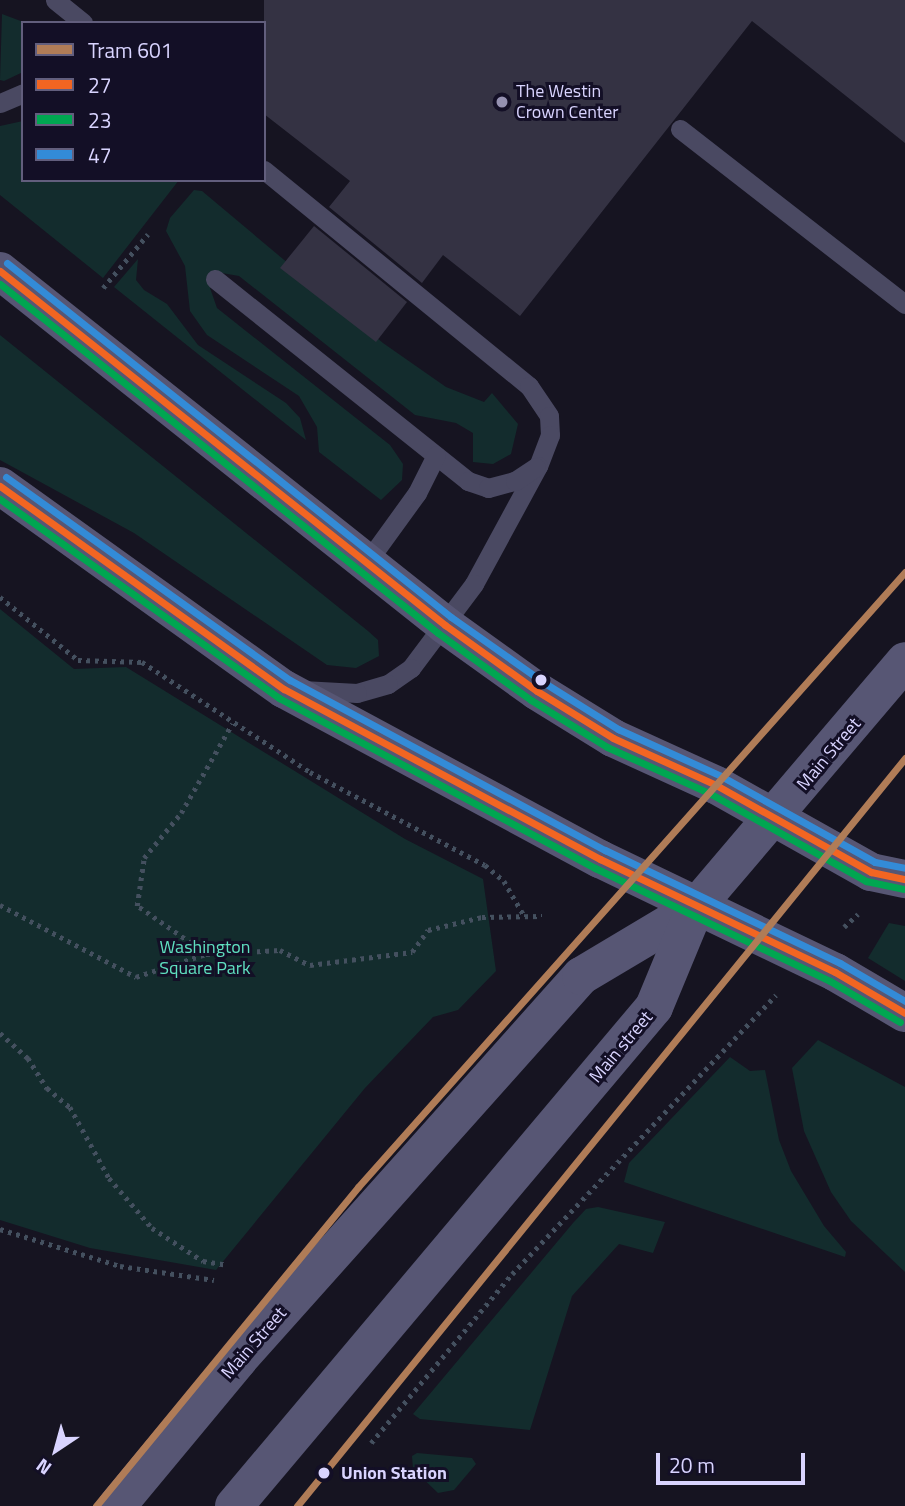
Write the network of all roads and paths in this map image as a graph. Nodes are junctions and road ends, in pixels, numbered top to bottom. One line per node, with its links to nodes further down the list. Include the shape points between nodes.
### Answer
1 (55, 0): 2 (lane)
2 (81, 21)
3 (680, 129): 9 (lane)
4 (266, 172): 11 (lane, via 543,400 550,416 550,435)
5 (148, 234): 8 (path)
6 (0, 271): 13 (main road)
7 (215, 279): 10 (lane)
8 (103, 288)
9 (905, 304)
10 (436, 455): 11 (lane, via 468,481 488,488 515,481); 13 (lane, via 417,493)
11 (538, 466): 15 (lane, via 474,584)
12 (0, 486): 17 (main road)
13 (367, 562): 15 (main road)
14 (0, 597): 18 (path, via 78,660 142,662)
15 (445, 625): 17 (lane, via 411,668 388,684 357,693); 19 (main road, via 613,738 716,785)
16 (905, 661): 19 (main road, Main Street)
17 (284, 689): 22 (main road)
18 (232, 724): 23 (path, via 310,772 485,865 510,889); 25 (path, via 181,813 144,858 137,906)
19 (774, 820): 20 (main road, via 871,872); 22 (main road, Main Street)
20 (905, 880)
21 (0, 905): 25 (path, via 136,977)
22 (695, 908): 27 (main road, via 835,972); 33 (main road, Main Street, via 581,975 238,1360); 34 (main road, Main street, via 654,1007)
23 (525, 916): 24 (path); 25 (path, via 482,918 428,930 411,952 310,965 280,950)
24 (542, 916)
25 (206, 954)
26 (762, 1008): 32 (path, via 512,1274)
27 (905, 1013)
28 (0, 1033): 30 (path, via 28,1058 47,1088 70,1107 109,1178 152,1228 194,1256)
29 (0, 1229): 31 (path, via 120,1266)
30 (227, 1265)
31 (214, 1280)
32 (371, 1443)
33 (117, 1506)
34 (234, 1506)

